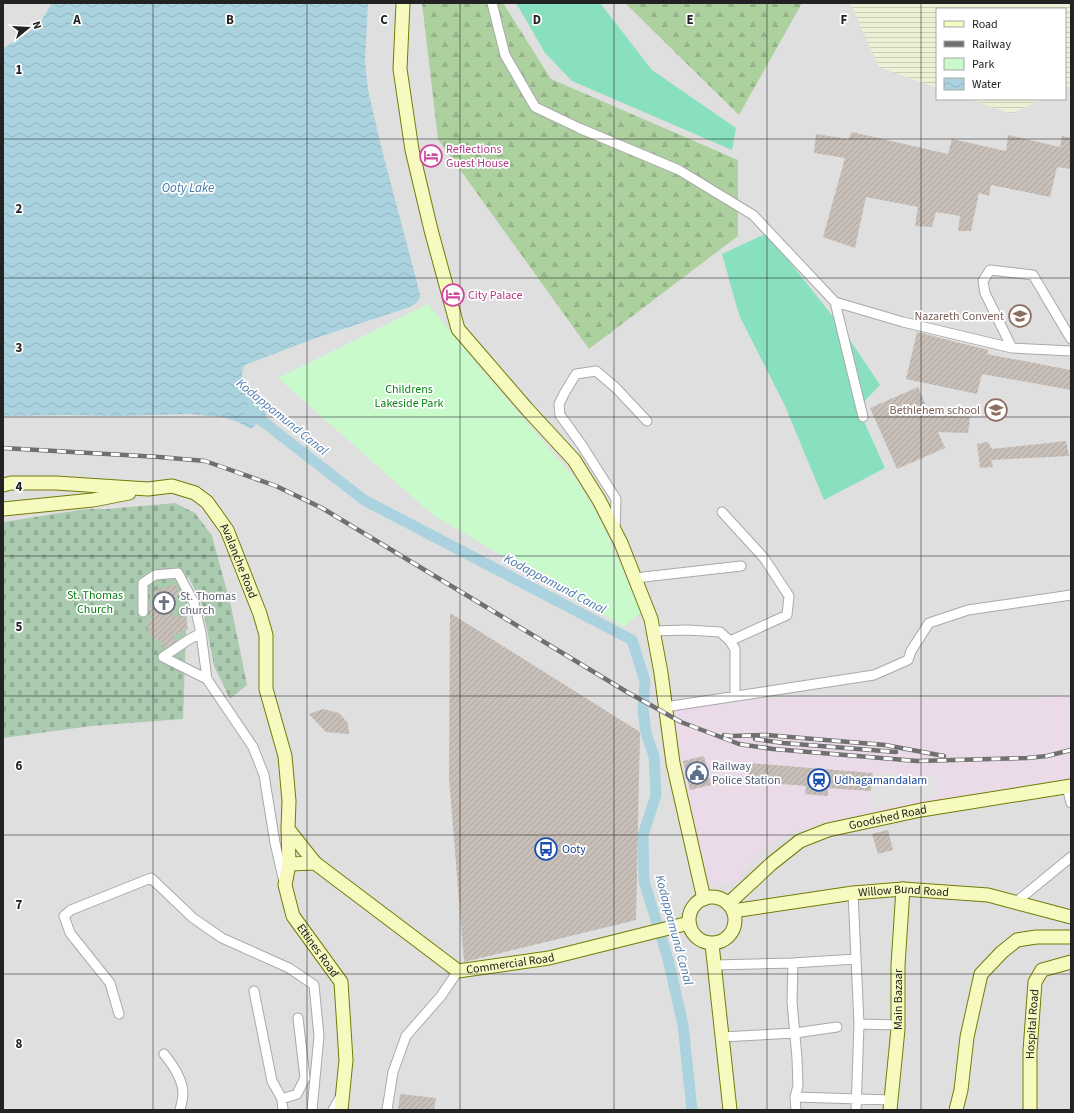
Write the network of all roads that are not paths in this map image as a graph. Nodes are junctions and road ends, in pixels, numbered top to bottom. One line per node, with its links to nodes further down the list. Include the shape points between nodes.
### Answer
1 (403, 3): 13 (street, via 400,69 412,150 458,329 574,460)
2 (492, 3): 3 (street, via 505,55 535,107 679,170 753,215)
3 (835, 302): 5 (street, via 903,322); 7 (street)
4 (1071, 339): 5 (street, via 1033,274 990,270 983,281 985,293)
5 (1012, 348): 6 (street)
6 (1071, 351)
7 (864, 417)
8 (647, 421): 13 (street, via 596,371 576,374 559,404 560,415 616,499)
9 (3, 484): 10 (street, Avalanche Road, via 56,483)
10 (148, 489): 11 (street, via 93,500); 26 (street, Avalanche Road, via 172,486 195,493 207,502 227,530 266,635 266,689 285,756 289,801)
11 (3, 509)
12 (722, 512): 20 (street, via 764,558 789,596 787,615)
13 (615, 530): 15 (street)
14 (741, 566): 15 (street)
15 (635, 578): 18 (street)
16 (1071, 595): 22 (street, via 968,610 930,623 911,651 908,660 874,675)
17 (143, 612): 19 (street, via 143,583 155,575 178,573 194,603)
18 (653, 631): 20 (street, via 720,632); 23 (street)
19 (201, 633): 21 (street); 21 (street, via 163,657)
20 (730, 641): 22 (street, via 735,649)
21 (207, 679): 30 (street, via 253,747 264,776 274,843)
22 (735, 696): 23 (street)
23 (665, 707): 33 (street, via 673,762)
24 (1069, 787): 25 (street); 35 (street, Goodshed Road, via 921,810 828,830 800,841 771,864)
25 (1071, 803)
26 (288, 829): 28 (street, Commercial Road); 29 (street, Avalanche Road)
27 (1071, 857): 34 (street)
28 (315, 863): 29 (street); 44 (street, Commercial Road)
29 (289, 864): 30 (street, Ettines Road)
30 (285, 885): 54 (street, Ettines Road, via 293,916 341,982 346,1060)
31 (903, 889): 32 (street, Willow Bund Road); 34 (street, Willow Bund Road, via 988,895); 49 (street, Main Bazaar, via 898,965)
32 (853, 893): 35 (street, Willow Bund Road); 40 (street)
33 (704, 899): 35 (street, via 716,898); 37 (street, via 692,908)
34 (1016, 902): 36 (street, Willow Bund Road)
35 (731, 908): 39 (street, via 735,918 732,933 727,939)
36 (1071, 917)
37 (689, 923): 39 (street, via 691,930 700,940); 44 (street, Commercial Road, via 549,958)
38 (1071, 937): 68 (street, via 1017,940 981,974 967,1036 961,1090)
39 (712, 944): 43 (street)
40 (856, 959): 42 (street); 48 (street)
41 (1071, 962): 69 (street, Hospital Road, via 1042,970 1035,982 1030,1051)
42 (793, 964): 43 (street); 51 (street, via 792,1002)
43 (715, 965): 52 (street)
44 (458, 971): 64 (street, via 441,996 406,1036 393,1072)
45 (254, 991): 56 (street, via 272,1081)
46 (119, 1014): 61 (street, via 110,982 70,933 64,916 70,910 151,878 193,918 222,938 289,968 314,985 318,1036)
47 (298, 1018): 56 (street, via 305,1078 297,1094)
48 (859, 1024): 49 (street); 57 (street)
49 (898, 1025): 58 (street, Main Bazaar)
50 (837, 1027): 51 (street)
51 (795, 1033): 52 (street); 55 (street, via 798,1086)
52 (722, 1037): 65 (street)
53 (164, 1054): 59 (street, via 175,1068 181,1085 183,1093)
54 (342, 1093): 62 (street); 63 (street, Ettines Road)
55 (795, 1097): 57 (street); 66 (street)
56 (282, 1099): 60 (street)
57 (856, 1099): 58 (street); 67 (street)
58 (890, 1105)
59 (180, 1110)
60 (283, 1110)
61 (312, 1110)
62 (333, 1110)
63 (341, 1110)
64 (388, 1110)
65 (730, 1110)
66 (796, 1110)
67 (856, 1110)
68 (956, 1110)
69 (1030, 1110)

